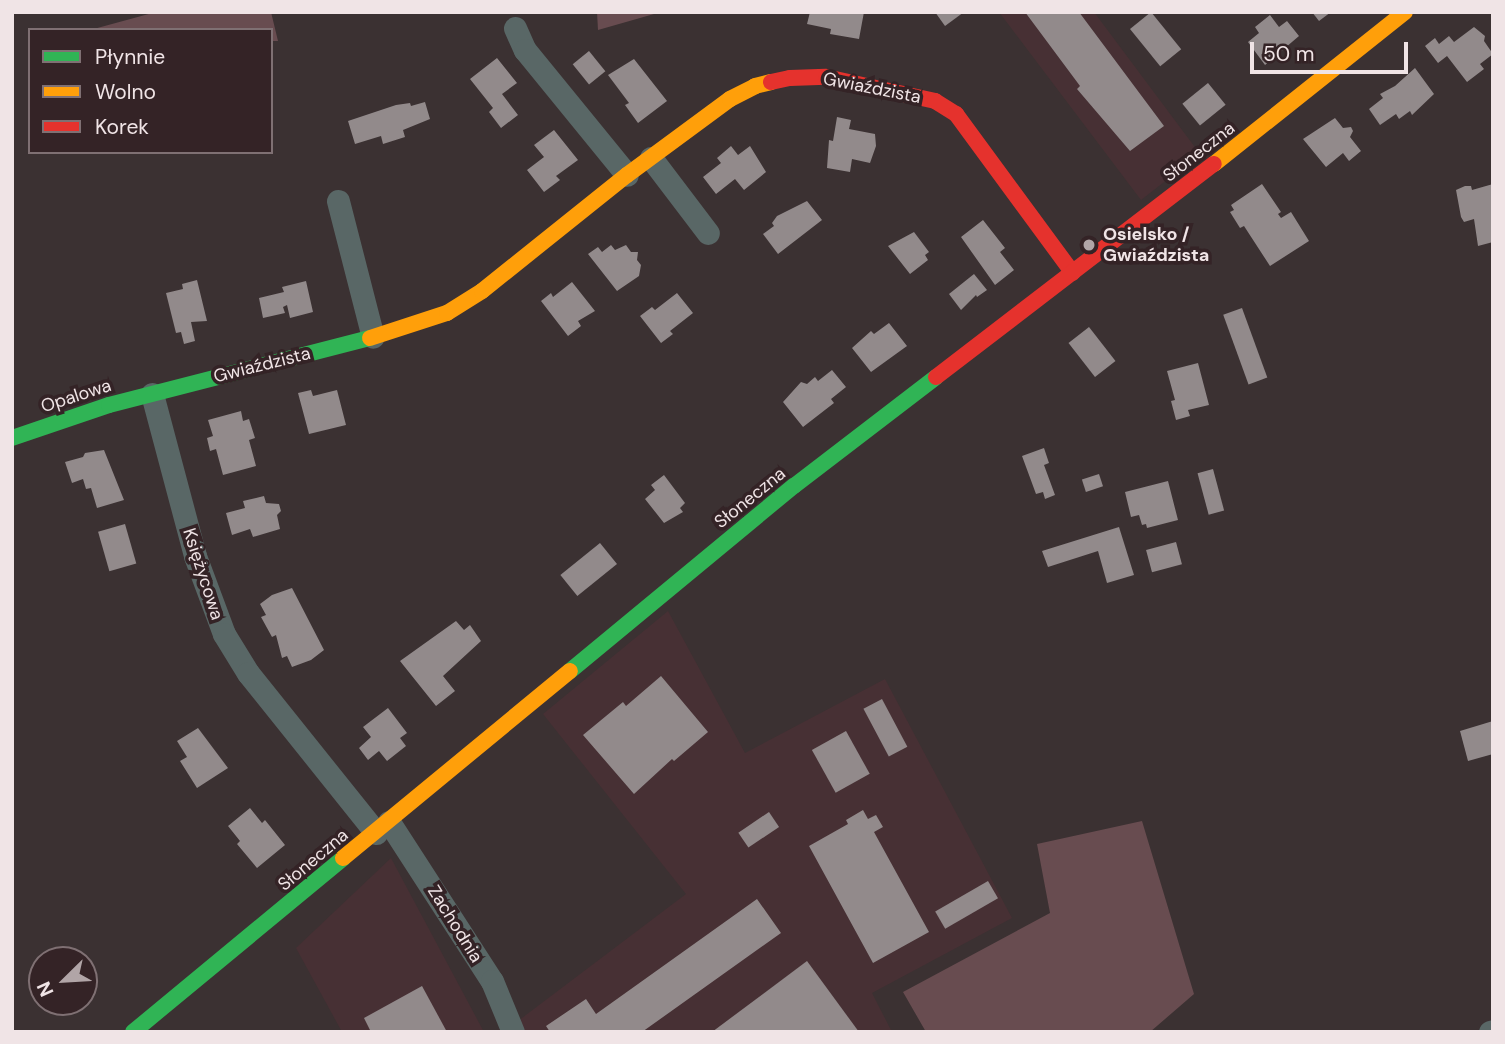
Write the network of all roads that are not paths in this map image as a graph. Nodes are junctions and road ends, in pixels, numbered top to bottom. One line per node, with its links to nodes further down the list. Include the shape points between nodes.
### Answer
1 (1405, 12): 7 (street, Słoneczna)
2 (515, 28): 4 (street, via 525,50)
3 (650, 158): 4 (street, Gwiaździsta); 6 (street); 7 (street, Gwiaździsta, via 755,86 790,78 826,77 909,93 956,114)
4 (627, 176): 8 (street, Gwiaździsta, via 482,291 447,313)
5 (338, 201): 8 (street)
6 (708, 233)
7 (1073, 273): 11 (street, Słoneczna, via 794,486)
8 (373, 337): 9 (street, Gwiaździsta)
9 (152, 394): 10 (street, Opalowa); 11 (street, Księżycowa, via 195,556 224,634 248,673)
10 (12, 438)
11 (382, 827): 12 (street, Słoneczna); 13 (street, Zachodnia, via 492,981)
12 (133, 1032)
13 (513, 1032)

